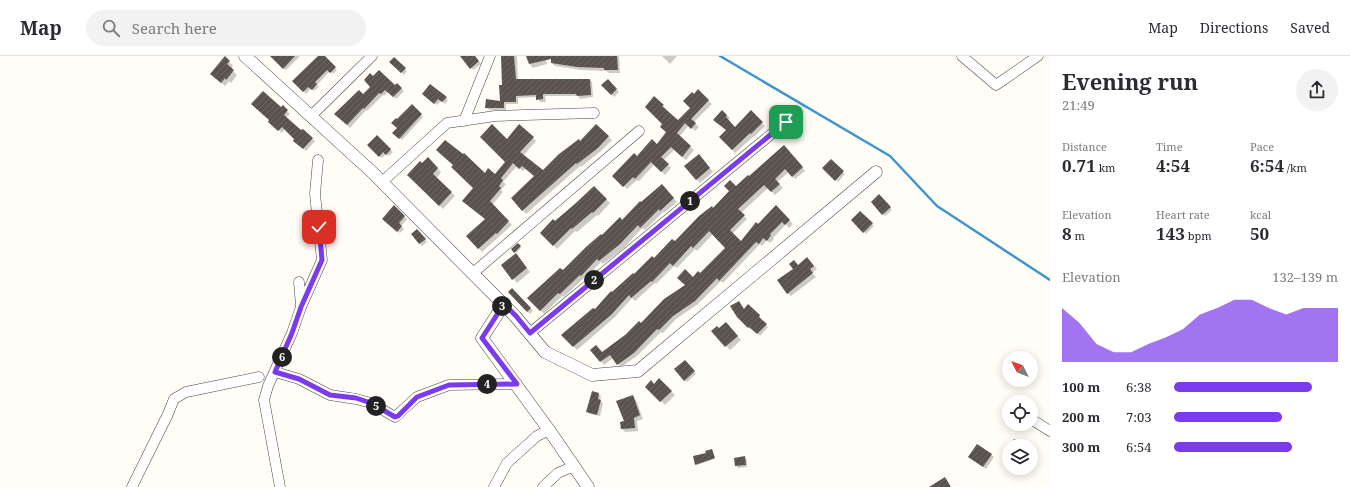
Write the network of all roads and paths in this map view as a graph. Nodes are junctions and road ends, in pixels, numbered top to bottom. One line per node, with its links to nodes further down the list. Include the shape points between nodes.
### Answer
1 (372, 56): 7 (street)
2 (490, 56): 8 (street)
3 (963, 56): 4 (street, via 996,85)
4 (1038, 56)
5 (247, 57): 7 (street)
6 (594, 113): 8 (street, via 495,116)
7 (311, 116): 13 (street)
8 (464, 121): 13 (street, via 447,123)
9 (786, 122): 18 (street)
10 (639, 131): 14 (street)
11 (318, 160): 17 (street, via 315,194 322,260)
12 (876, 172): 18 (street, via 638,371 592,375 545,352)
13 (382, 182): 14 (street)
14 (472, 273): 16 (street)
15 (299, 282): 17 (street)
16 (504, 304): 18 (street); 21 (street, via 482,338)
17 (301, 307): 19 (street)
18 (530, 333)
19 (275, 372): 21 (street, via 299,379 330,395 356,398 371,403 395,417 417,397 449,385); 27 (street, via 264,400)
20 (259, 377): 26 (street, via 186,392 174,399)
21 (517, 384): 23 (street)
22 (1038, 423): 24 (street)
23 (549, 430): 25 (street); 28 (street, via 537,436 507,463)
24 (1050, 431)
25 (574, 466): 29 (street, via 558,473); 30 (street)
26 (132, 487)
27 (280, 487)
28 (494, 487)
29 (543, 487)
30 (588, 487)

